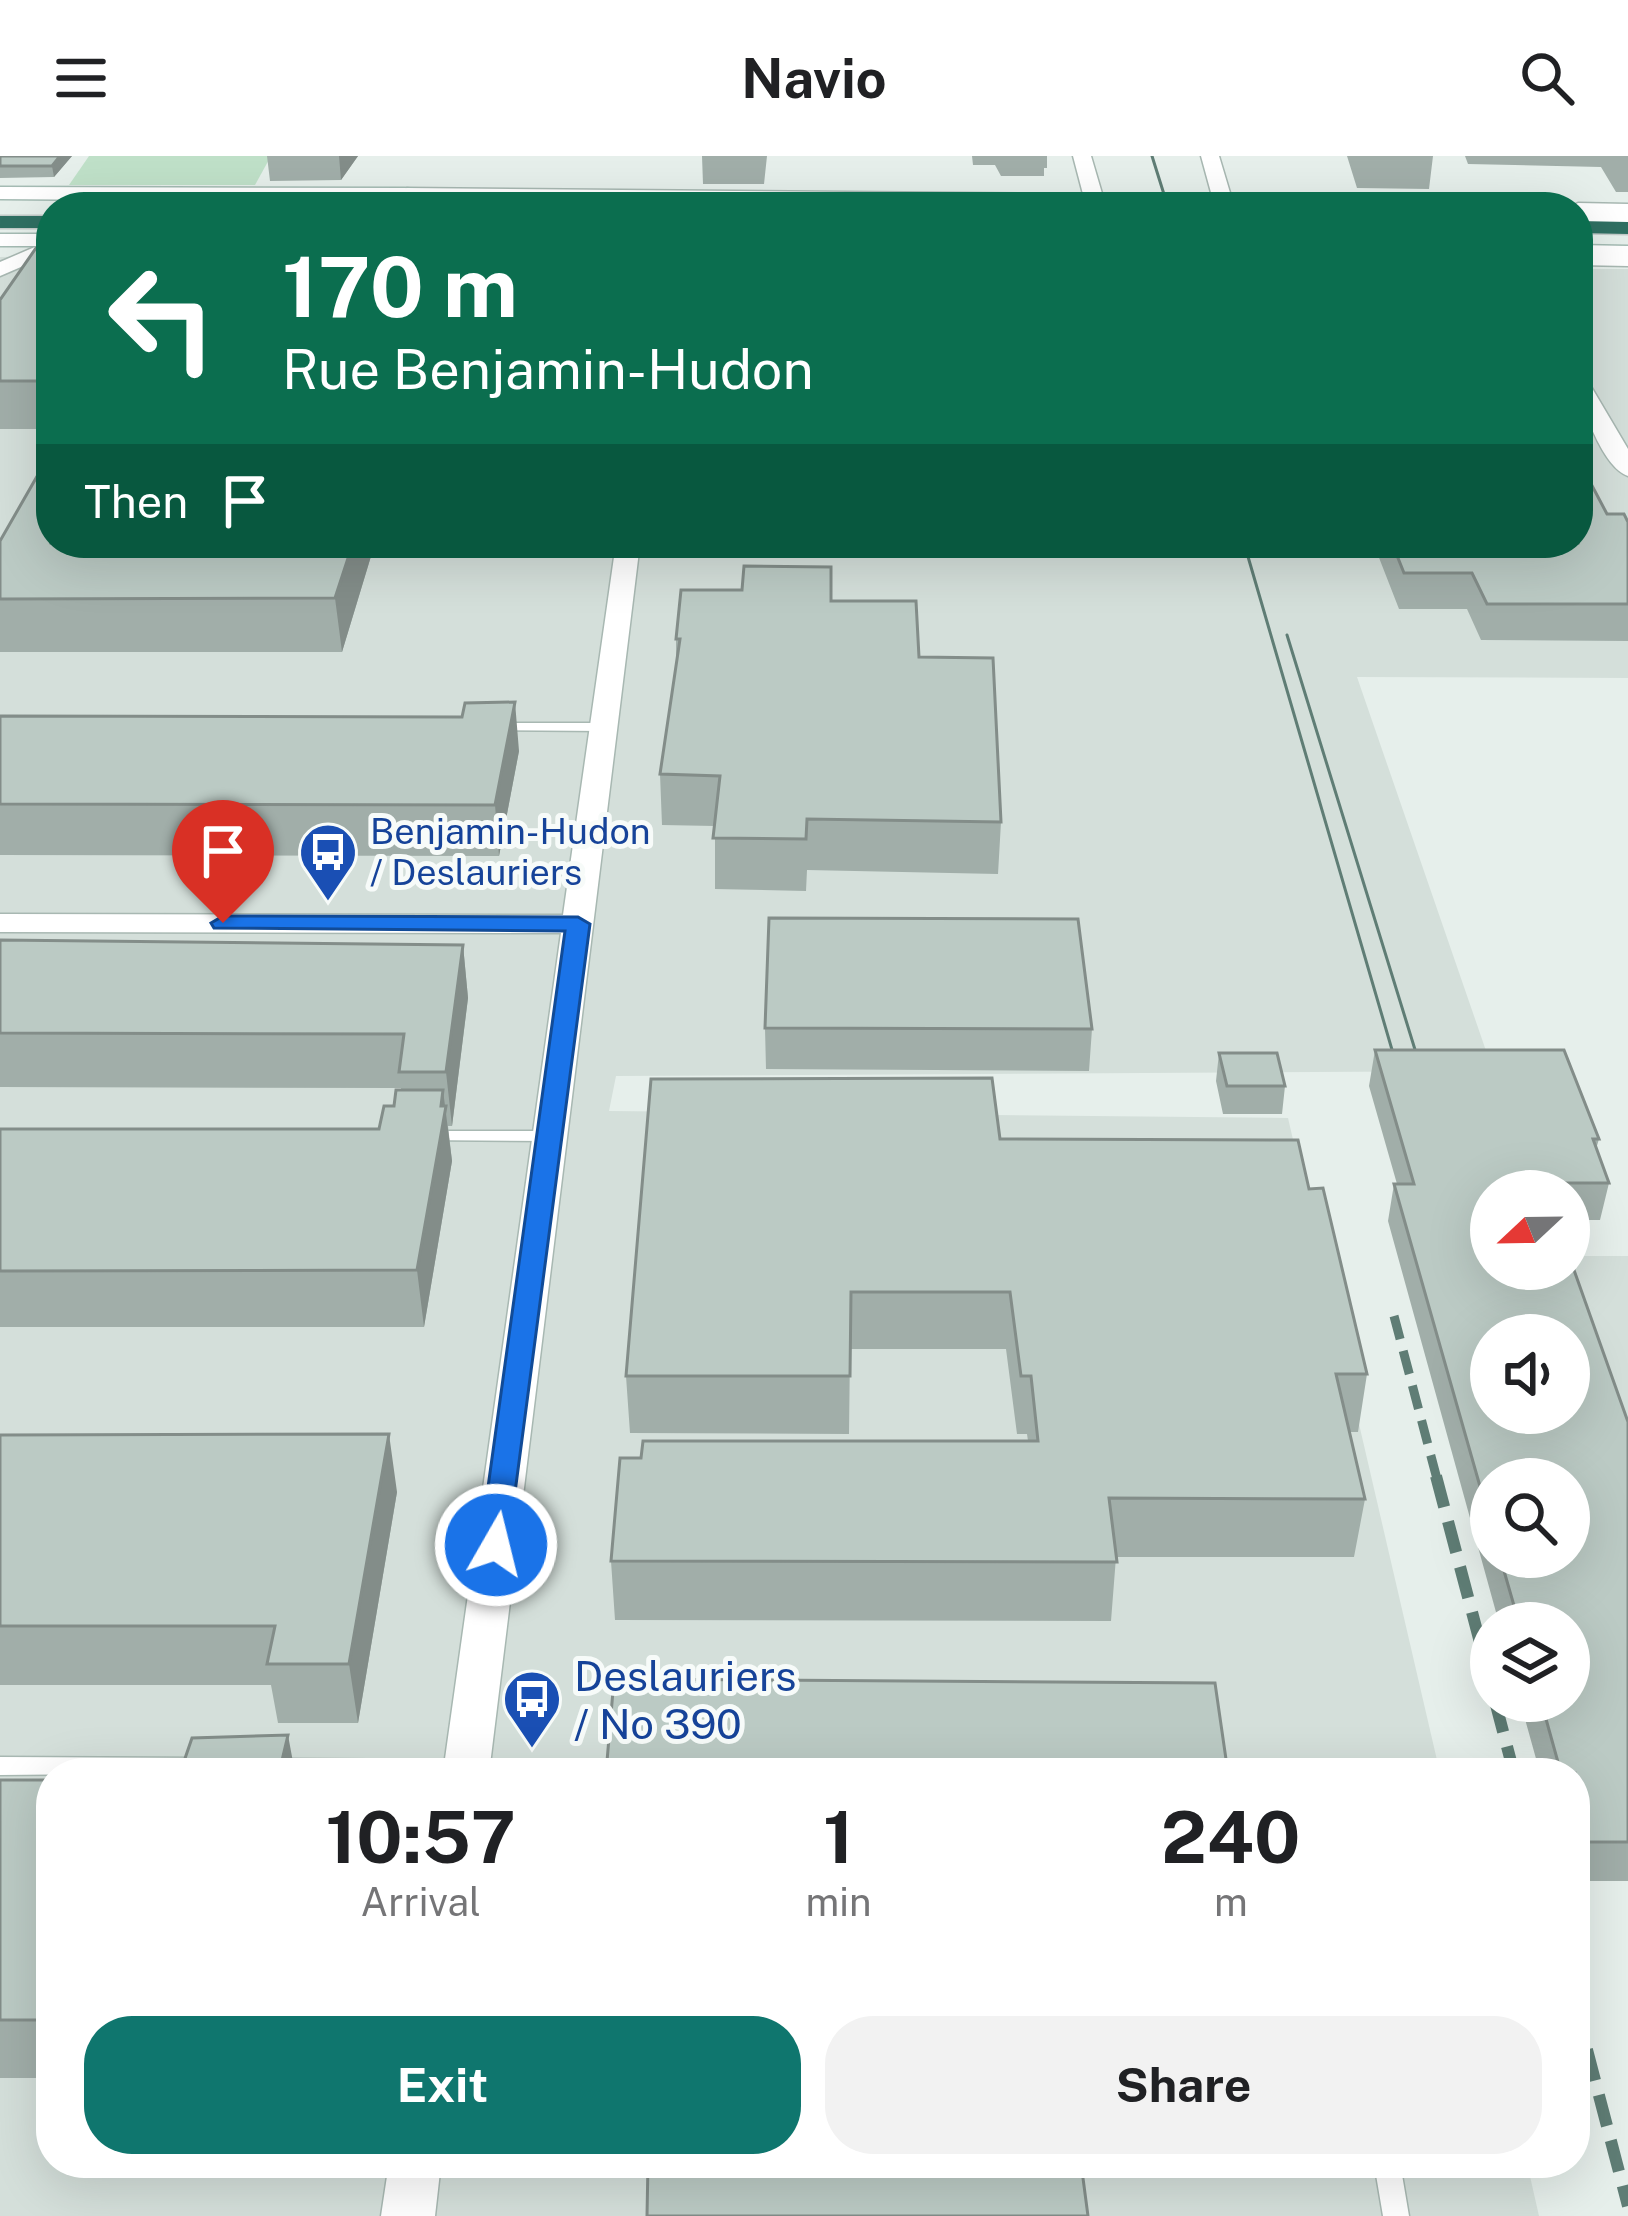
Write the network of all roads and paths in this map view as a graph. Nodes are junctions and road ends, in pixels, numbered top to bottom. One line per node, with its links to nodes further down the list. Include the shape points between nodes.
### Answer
1 (1082, 156): 3 (street)
2 (1210, 156): 4 (street)
3 (1092, 192)
4 (1220, 192)
5 (0, 193): 6 (street)
6 (36, 193)
7 (0, 210): 8 (highway)
8 (36, 210)
9 (1628, 214): 13 (street)
10 (0, 222): 11 (highway)
11 (36, 222)
12 (1628, 228): 14 (highway)
13 (1593, 229)
14 (1593, 233)
15 (1593, 236): 18 (highway)
16 (1593, 239): 21 (street)
17 (0, 241): 19 (street)
18 (1628, 241)
19 (36, 242)
20 (36, 251): 22 (street)
21 (1628, 256)
22 (0, 270)
23 (1593, 409): 24 (street)
24 (1628, 469)
25 (626, 558): 27 (street)
26 (472, 727): 27 (lane)
27 (604, 728): 29 (street)
28 (0, 923): 29 (street)
29 (578, 924): 31 (street)
30 (406, 1136): 31 (lane)
31 (550, 1136): 32 (street)
32 (468, 1758)
33 (0, 1766): 34 (lane)
34 (36, 1766)
35 (413, 2178): 37 (street)
36 (1390, 2178): 38 (lane)
37 (408, 2216)
38 (1396, 2216)

